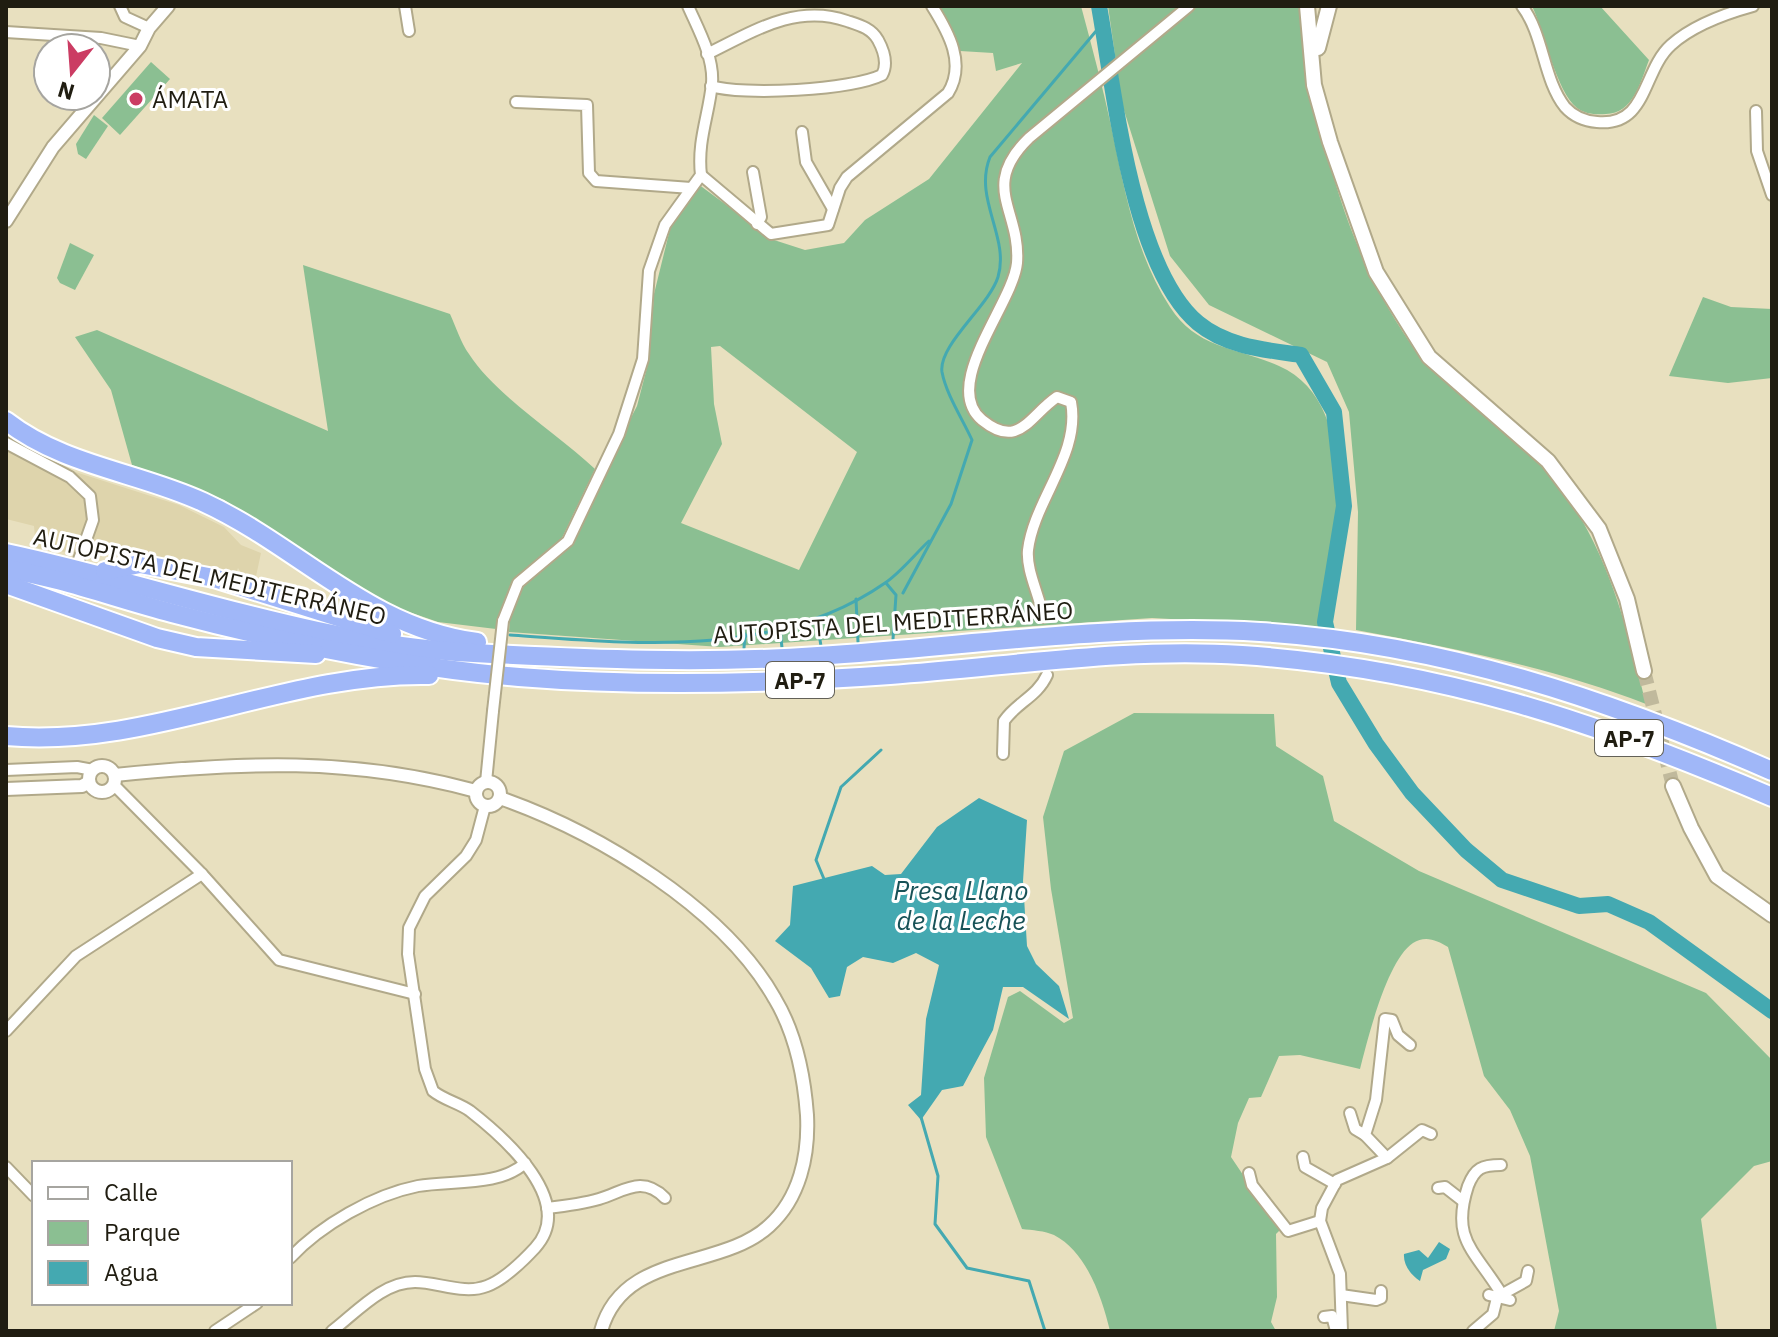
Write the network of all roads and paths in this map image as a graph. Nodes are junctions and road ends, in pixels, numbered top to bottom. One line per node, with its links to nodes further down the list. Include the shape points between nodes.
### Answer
1 (120, 6): 11 (street, via 125,17)
2 (168, 6): 11 (street)
3 (405, 6): 12 (street)
4 (688, 6): 15 (street)
5 (932, 6): 25 (street, via 955,49 957,79 948,93 847,177)
6 (1189, 6): 34 (street, via 1029,138 1006,170 1002,189 1017,263 1010,291 971,376 973,412 994,430 1015,432 1057,397 1071,402 1069,436 1028,552)
7 (1307, 6): 18 (main road)
8 (1329, 6): 18 (main road, via 1317,52)
9 (1522, 6): 10 (street, via 1562,102 1576,117 1605,123 1633,113 1663,54 1679,38)
10 (1753, 6)
11 (149, 28): 14 (street)
12 (409, 31)
13 (6, 32): 14 (street)
14 (140, 46): 26 (street, via 53,147)
15 (707, 54): 16 (street); 16 (street, via 777,20 826,15 870,30 886,64 882,75 846,86)
16 (711, 86): 22 (street, via 698,149)
17 (516, 102): 23 (street, via 585,103 589,173 596,181)
18 (1320, 108): 41 (main road, via 1376,272 1429,357 1548,461 1599,529 1627,599)
19 (1756, 111): 24 (street, via 1757,151)
20 (802, 132): 25 (street, via 806,162)
21 (753, 172): 27 (street, via 761,217)
22 (701, 175): 23 (street); 27 (street)
23 (691, 188): 51 (street, bridge, via 665,225 649,271 643,359 619,434 568,541 518,583 503,621)
24 (1772, 195)
25 (833, 209): 27 (street, via 828,225 803,232 771,234)
26 (6, 221)
27 (757, 224)
28 (6, 421): 40 (highway, via 64,454 203,502 417,629 488,643 609,648)
29 (6, 443): 30 (street, via 70,477 90,496 93,520)
30 (85, 570): 31 (highway); 32 (highway, AUTOPISTA DEL MEDITERRÁNEO / AP-7); 36 (highway, AUTOPISTA DEL MEDITERRÁNEO / AP-7)
31 (118, 570): 33 (highway, via 208,583); 35 (highway, via 140,564 214,578)
32 (9, 572): 37 (highway, via 117,617); 37 (highway, via 157,638); 39 (highway, AUTOPISTA DEL MEDITERRÁNEO / AP-7)
33 (294, 612): 35 (highway); 36 (highway)
34 (1043, 617)
35 (356, 623): 38 (highway, via 412,639)
36 (334, 634): 38 (highway, AUTOPISTA DEL MEDITERRÁNEO / AP-7, via 469,653)
37 (254, 652): 39 (highway)
38 (525, 655): 40 (highway, AUTOPISTA DEL MEDITERRÁNEO / AP-7)
39 (363, 656): 43 (highway, AUTOPISTA DEL MEDITERRÁNEO / AP-7)
40 (683, 659): 47 (highway, AUTOPISTA DEL MEDITERRÁNEO / AP-7, via 815,657 1091,633 1232,631 1343,640 1488,668 1622,710)
41 (1644, 671)
42 (1047, 675): 45 (street, via 1034,696 1004,721)
43 (517, 677): 44 (highway, via 393,674 84,736); 53 (highway, AUTOPISTA DEL MEDITERRÁNEO / AP-7, via 743,683 1112,656 1238,654 1369,669 1482,691 1643,743)
44 (6, 736)
45 (1003, 754)
46 (6, 770): 48 (street, via 77,767)
47 (1772, 771)
48 (91, 776): 49 (street, via 104,766); 49 (street, via 100,792); 52 (street, via 82,786)
49 (114, 780): 51 (street, via 180,767 346,765); 56 (street)
50 (1673, 786): 57 (main road, via 1717,876)
51 (481, 787): 54 (street, via 498,789); 55 (street, via 477,800)
52 (6, 789)
53 (1772, 797)
54 (500, 798): 55 (street); 86 (street, via 549,818 643,870 738,948 776,1000 805,1080 808,1129 801,1177 786,1208 750,1240 641,1279 612,1306)
55 (485, 806): 58 (street, via 466,856 425,896 414,915 408,939)
56 (202, 874): 58 (street, via 279,960); 59 (street, via 76,956)
57 (1772, 915)
58 (415, 994): 66 (street, via 428,1083 440,1097 467,1109)
59 (6, 1031)
60 (1410, 1045): 63 (street, via 1391,1019 1385,1019 1376,1100)
61 (1350, 1113): 63 (street, via 1355,1129)
62 (1431, 1134): 65 (street, via 1422,1130)
63 (1365, 1135): 65 (street)
64 (1303, 1157): 70 (street, via 1305,1167)
65 (1387, 1158): 70 (street, via 1351,1171)
66 (525, 1163): 75 (street); 77 (street, via 495,1177 395,1192 309,1238)
67 (1501, 1164): 74 (street, via 1478,1168)
68 (6, 1167): 72 (street)
69 (1249, 1173): 76 (street, via 1252,1185 1288,1231)
70 (1335, 1184): 76 (street)
71 (1438, 1188): 74 (street, via 1445,1187)
72 (32, 1194)
73 (665, 1198): 75 (street, via 650,1187 634,1185 576,1205)
74 (1463, 1201): 81 (street, via 1462,1231)
75 (547, 1208): 85 (street, via 546,1236 524,1260 487,1286 403,1283 385,1290)
76 (1320, 1221): 80 (street, via 1328,1256 1340,1274)
77 (292, 1256)
78 (1528, 1271): 81 (street, via 1521,1285)
79 (1381, 1291): 80 (street, via 1380,1299 1371,1302)
80 (1341, 1295): 88 (street)
81 (1499, 1297): 89 (street, via 1493,1314)
82 (254, 1305): 84 (street)
83 (1324, 1317): 87 (street, via 1332,1316)
84 (215, 1331)
85 (332, 1331)
86 (601, 1331)
87 (1336, 1331)
88 (1342, 1331)
89 (1473, 1331)

